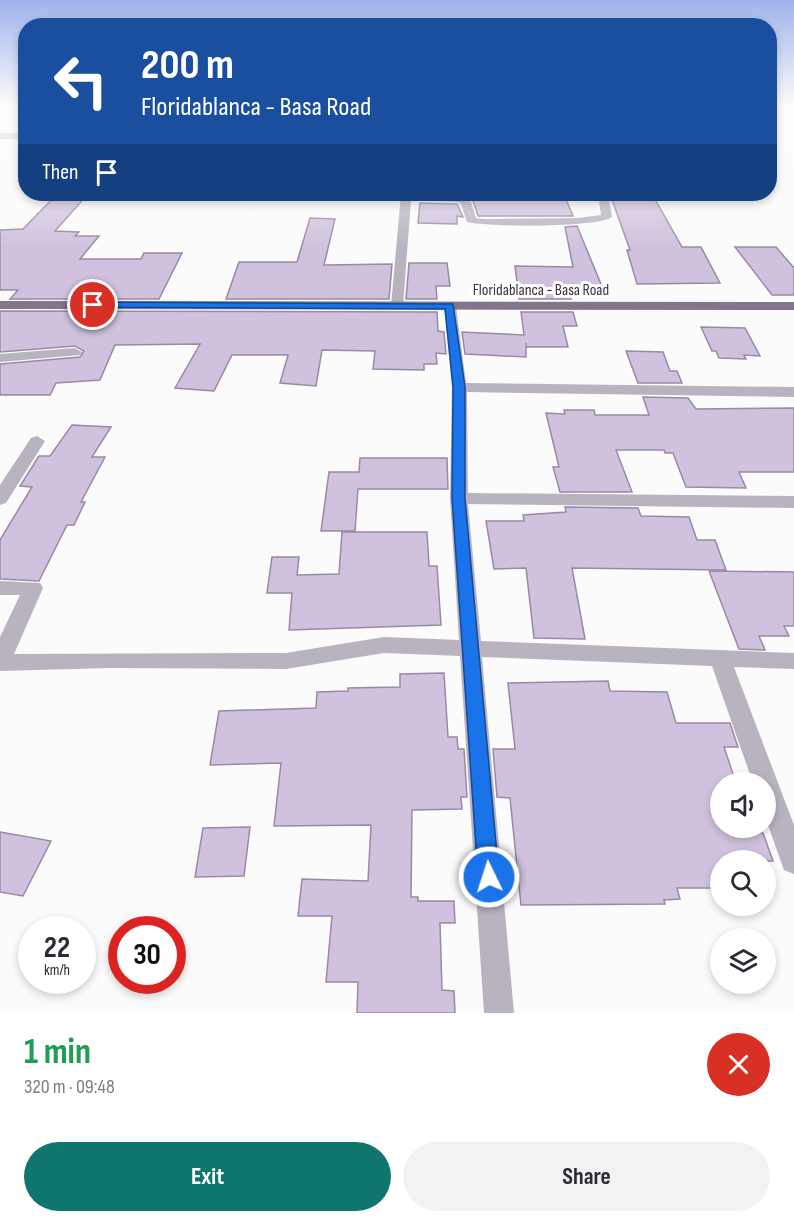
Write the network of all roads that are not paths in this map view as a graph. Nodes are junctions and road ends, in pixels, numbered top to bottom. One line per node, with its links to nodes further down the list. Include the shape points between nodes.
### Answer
1 (406, 201): 5 (street)
2 (464, 201): 3 (street, via 471,220 484,222 607,217)
3 (604, 201)
4 (0, 305): 5 (main road, Floridablanca - Basa Road)
5 (397, 306): 6 (main road, Floridablanca - Basa Road)
6 (450, 306): 7 (main road, Floridablanca - Basa Road); 10 (street)
7 (794, 306)
8 (75, 352): 9 (street)
9 (0, 357)
10 (459, 387): 11 (street); 13 (street)
11 (794, 392)
12 (37, 441): 14 (street)
13 (459, 498): 15 (street); 17 (street)
14 (0, 500)
15 (794, 502)
16 (0, 588): 19 (street, via 33,588)
17 (471, 650): 18 (street); 19 (street, via 384,645 286,661); 22 (street)
18 (720, 659): 20 (street); 21 (street)
19 (0, 661)
20 (794, 661)
21 (794, 861)
22 (499, 1013)

